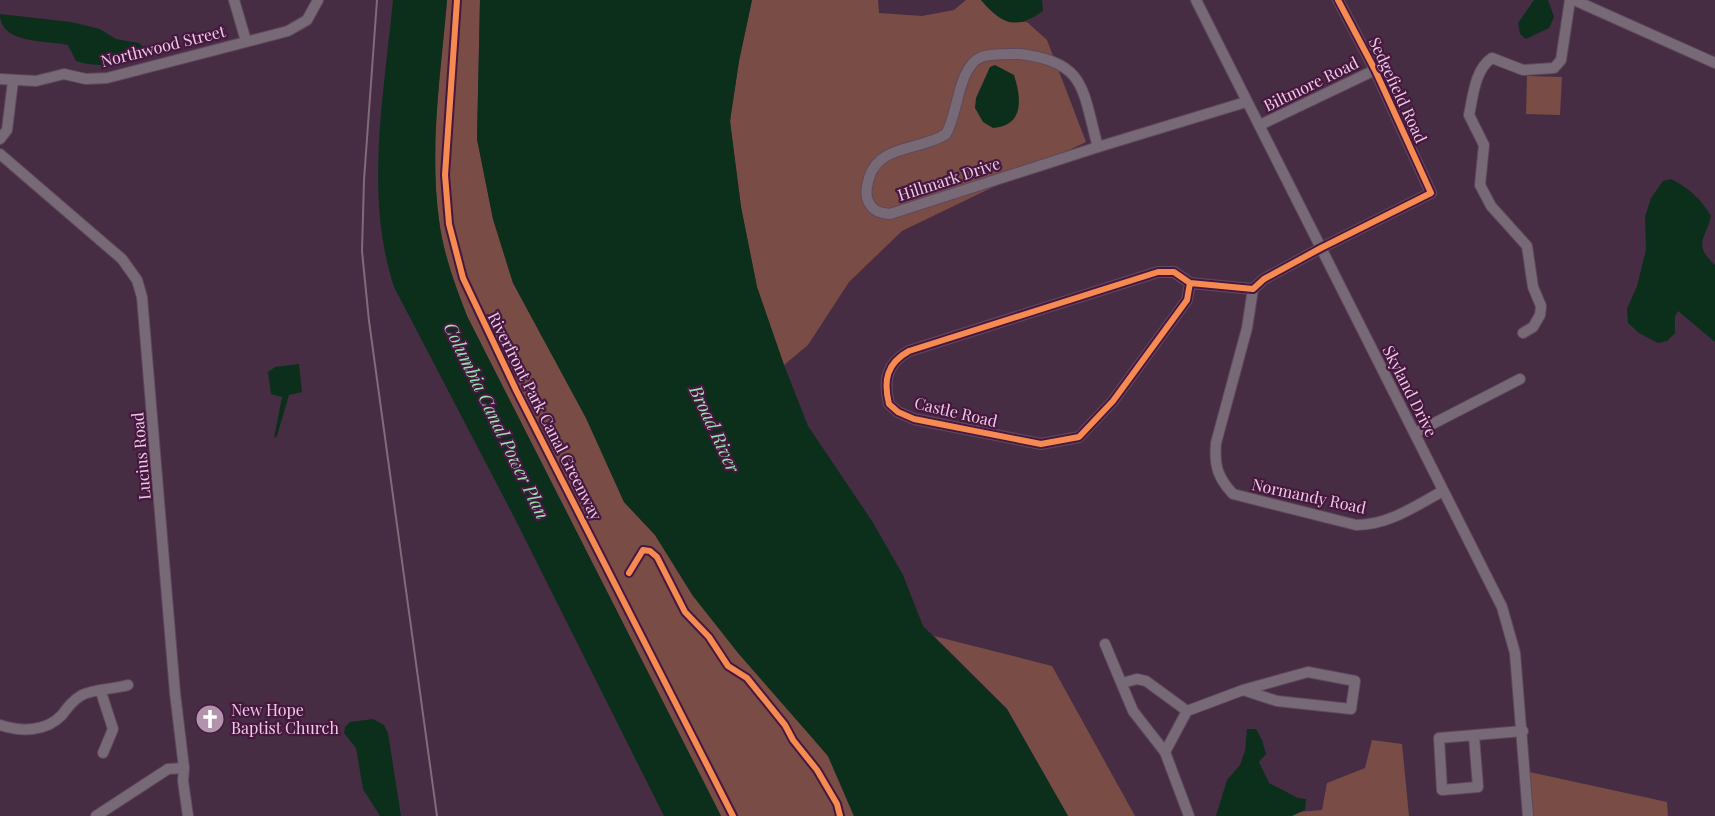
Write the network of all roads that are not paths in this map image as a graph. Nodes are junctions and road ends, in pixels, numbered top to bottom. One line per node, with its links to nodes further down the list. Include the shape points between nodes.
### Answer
1 (234, 0): 7 (street)
2 (318, 0): 7 (street, Northwood Street, via 313,12 298,26)
3 (1210, 0): 6 (street)
4 (1338, 0): 9 (street, Sedgefield Road)
5 (1572, 0): 8 (street); 20 (street, via 1561,60 1554,68 1523,70 1492,58 1478,77 1469,115 1484,145 1480,184 1491,206 1527,246 1540,315 1533,327)
6 (1198, 3): 12 (street, Skyland Drive)
7 (246, 41): 11 (street, Northwood Street, via 107,78 64,74 36,81)
8 (1715, 63)
9 (1375, 70): 13 (street, Biltmore Road); 17 (street, Sedgefield Road, via 1431,193)
10 (0, 79): 11 (street, Northwood Street)
11 (13, 81): 14 (street, via 7,130)
12 (1246, 102): 13 (street, Skyland Drive); 15 (street, Hillmark Drive)
13 (1260, 125): 17 (street, Skyland Drive)
14 (0, 140)
15 (1098, 147): 15 (street, Hillmark Drive, via 890,213 880,213 871,207 865,194 872,167 883,156 946,134 971,64 991,55 1045,57 1074,73)
16 (0, 154): 35 (street, Lucius Road, via 122,259 137,280 142,297)
17 (1320, 248): 19 (street); 22 (street, Skyland Drive)
18 (1190, 283): 18 (street, Castle Road, via 1174,272 1158,272 909,351 890,366 886,378 889,404 914,418 1041,444 1079,437 1113,401 1187,300); 19 (street, Castle Road)
19 (1253, 289): 23 (street, Normandy Road, via 1247,328 1215,443 1220,480 1233,494 1356,525 1372,525)
20 (1523, 333)
21 (1520, 379): 22 (street)
22 (1415, 433): 23 (street, Skyland Drive)
23 (1443, 491): 31 (street, Skyland Drive, via 1505,616 1515,653)
24 (1105, 644): 25 (street)
25 (1122, 683): 29 (street, via 1146,681); 33 (street, via 1133,711)
26 (128, 686): 28 (street)
27 (1243, 690): 27 (street, via 1276,701 1351,709 1355,681 1308,672); 29 (street)
28 (101, 692): 30 (street, via 79,696 60,717 33,729); 34 (street, via 112,729)
29 (1187, 711): 33 (street)
30 (0, 725)
31 (1523, 731): 32 (street); 39 (street, Skyland Drive)
32 (1474, 736): 32 (street, via 1439,738 1442,789 1478,788)
33 (1165, 752): 38 (street)
34 (103, 753)
35 (184, 768): 36 (street, via 168,769); 37 (street, Lucius Road)
36 (96, 816)
37 (189, 816)
38 (1189, 816)
39 (1528, 816)

